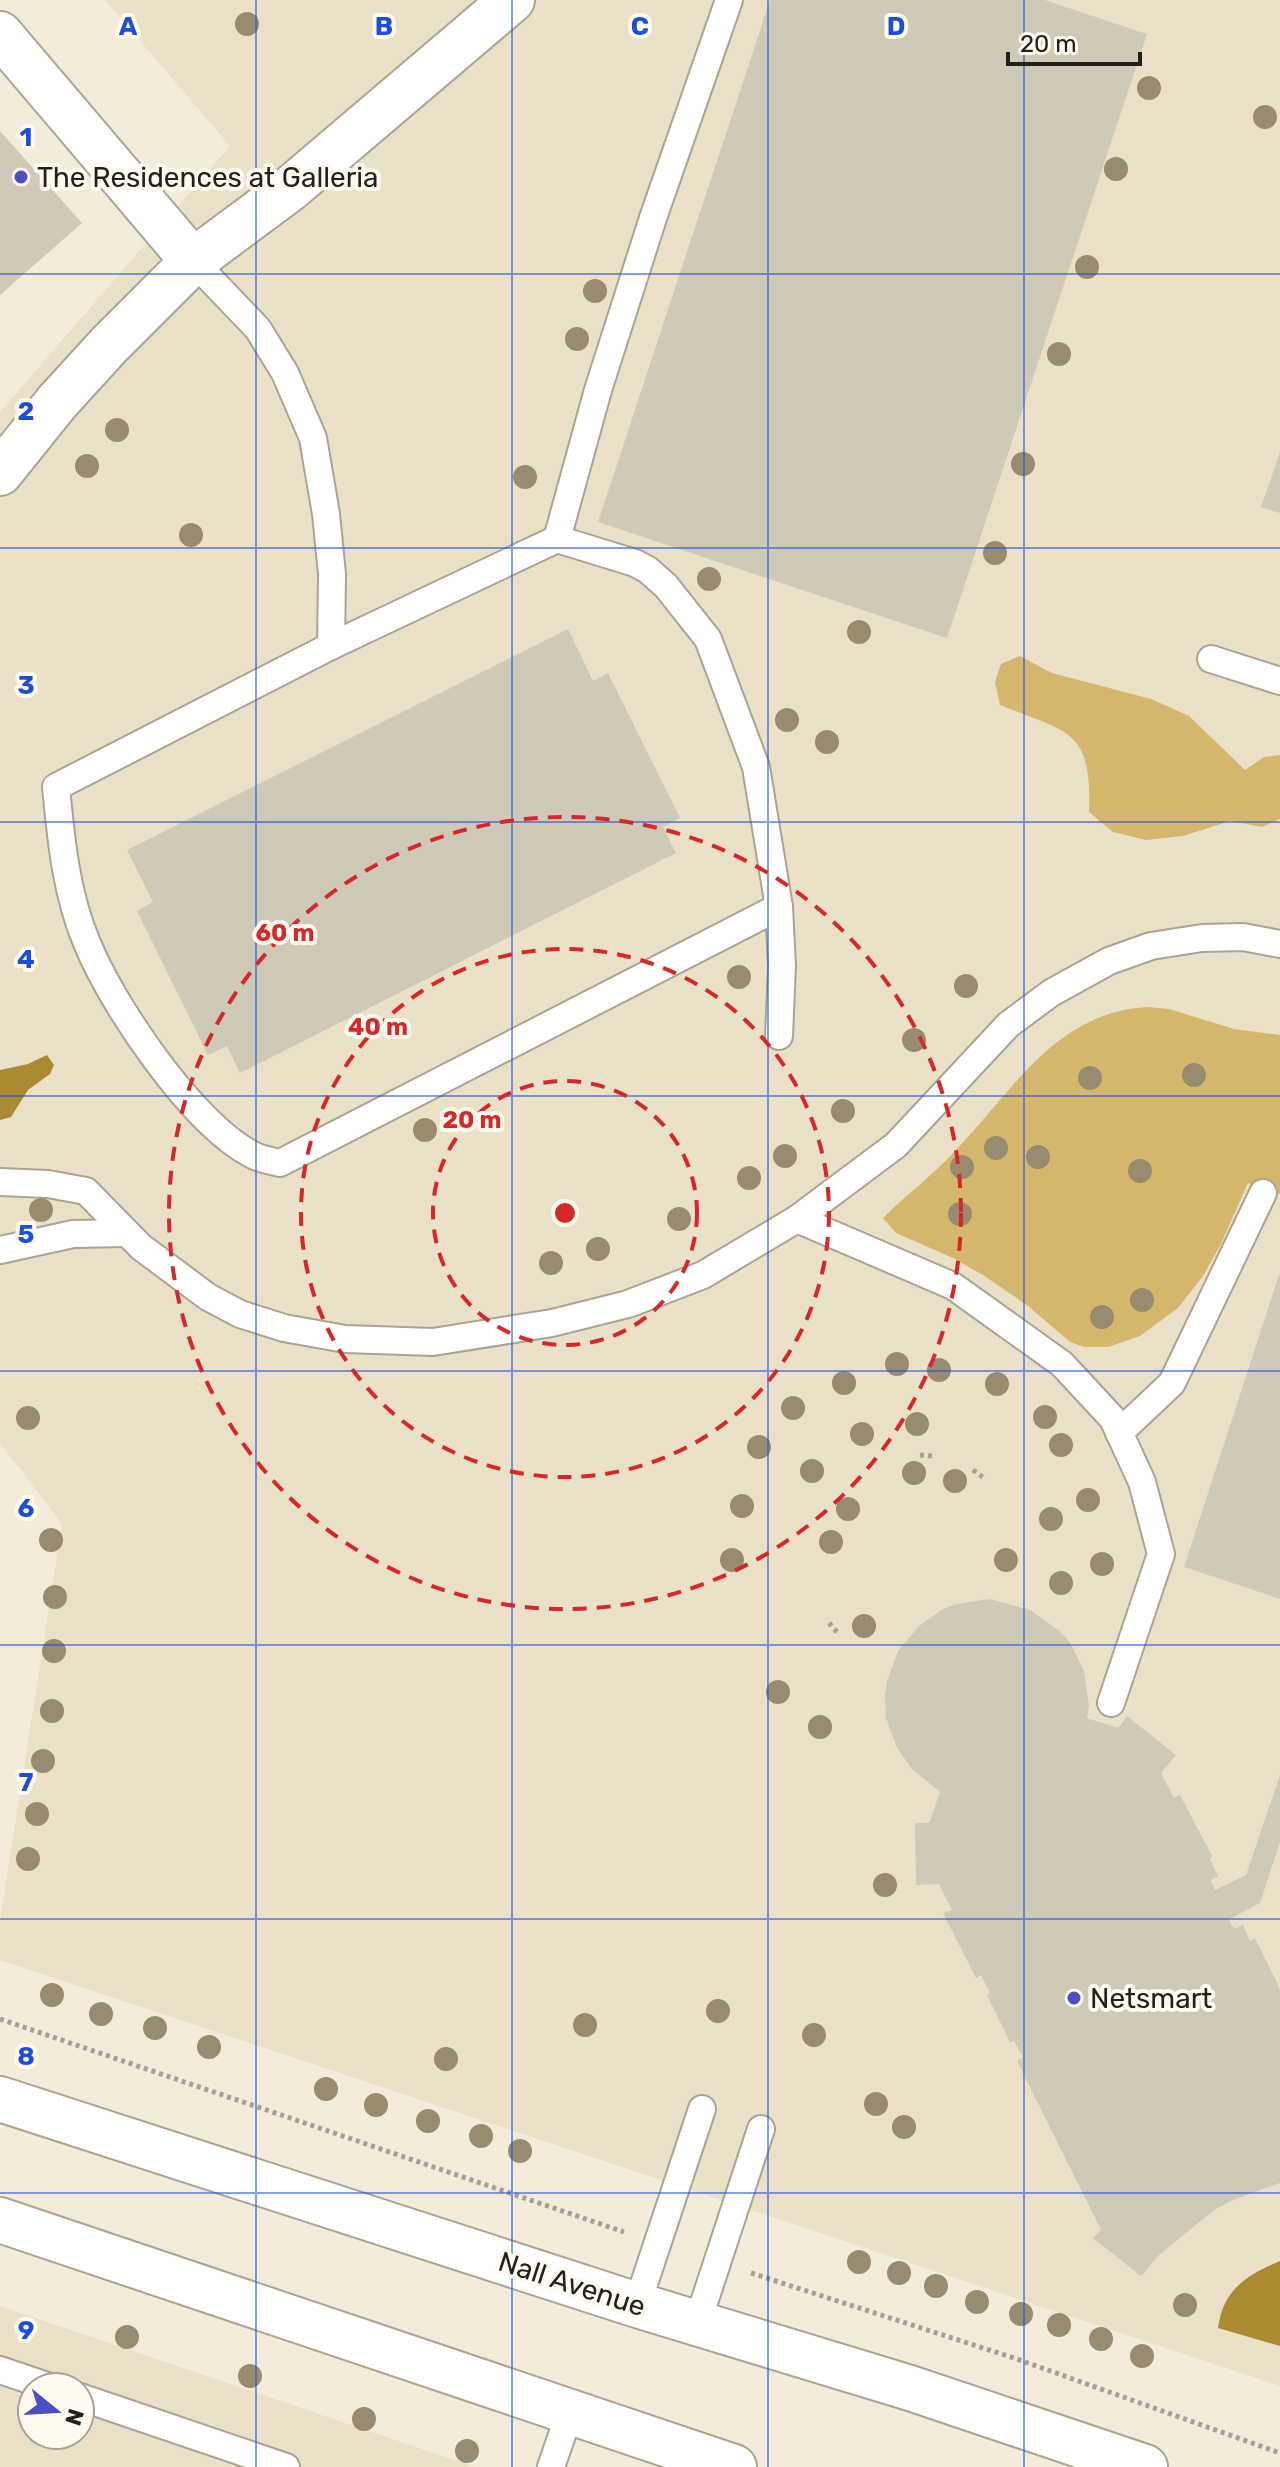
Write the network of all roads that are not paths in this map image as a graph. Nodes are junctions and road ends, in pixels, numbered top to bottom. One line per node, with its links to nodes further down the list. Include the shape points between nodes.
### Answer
1 (512, 0): 4 (main road, via 291,188)
2 (729, 0): 6 (lane, via 612,347)
3 (0, 34): 4 (main road)
4 (193, 261): 5 (main road, via 98,356); 7 (lane, via 258,329 285,373 313,438 332,574)
5 (0, 473)
6 (557, 539): 7 (lane); 10 (lane, via 648,570 708,639 756,767)
7 (331, 646): 10 (lane, via 56,787 71,893 86,943 114,998 184,1095 252,1155 280,1163)
8 (1211, 659): 9 (lane)
9 (1280, 681)
10 (779, 907): 12 (lane)
11 (1280, 944): 15 (lane, via 1243,937 1151,946 1109,961 1051,993 1008,1025 896,1145)
12 (779, 1036)
13 (0, 1182): 16 (lane, via 86,1191)
14 (1263, 1193): 18 (lane, via 1172,1383)
15 (797, 1219): 16 (lane, via 703,1275 628,1304 552,1323 433,1342 345,1339 240,1314 208,1297); 18 (lane, via 953,1286 1062,1364 1113,1419)
16 (126, 1233): 17 (lane, via 73,1234)
17 (0, 1250)
18 (1119, 1433): 19 (lane, via 1142,1482 1161,1554)
19 (1111, 1703)
20 (0, 2099): 24 (main road, Nall Avenue)
21 (702, 2109): 24 (lane)
22 (761, 2129): 25 (lane)
23 (0, 2220): 27 (main road)
24 (637, 2305): 25 (main road, Nall Avenue)
25 (697, 2324): 31 (main road, Nall Avenue)
26 (96, 2402): 28 (lane)
27 (570, 2412): 29 (lane); 30 (main road)
28 (286, 2467)
29 (551, 2467)
30 (734, 2467)
31 (1145, 2467)

